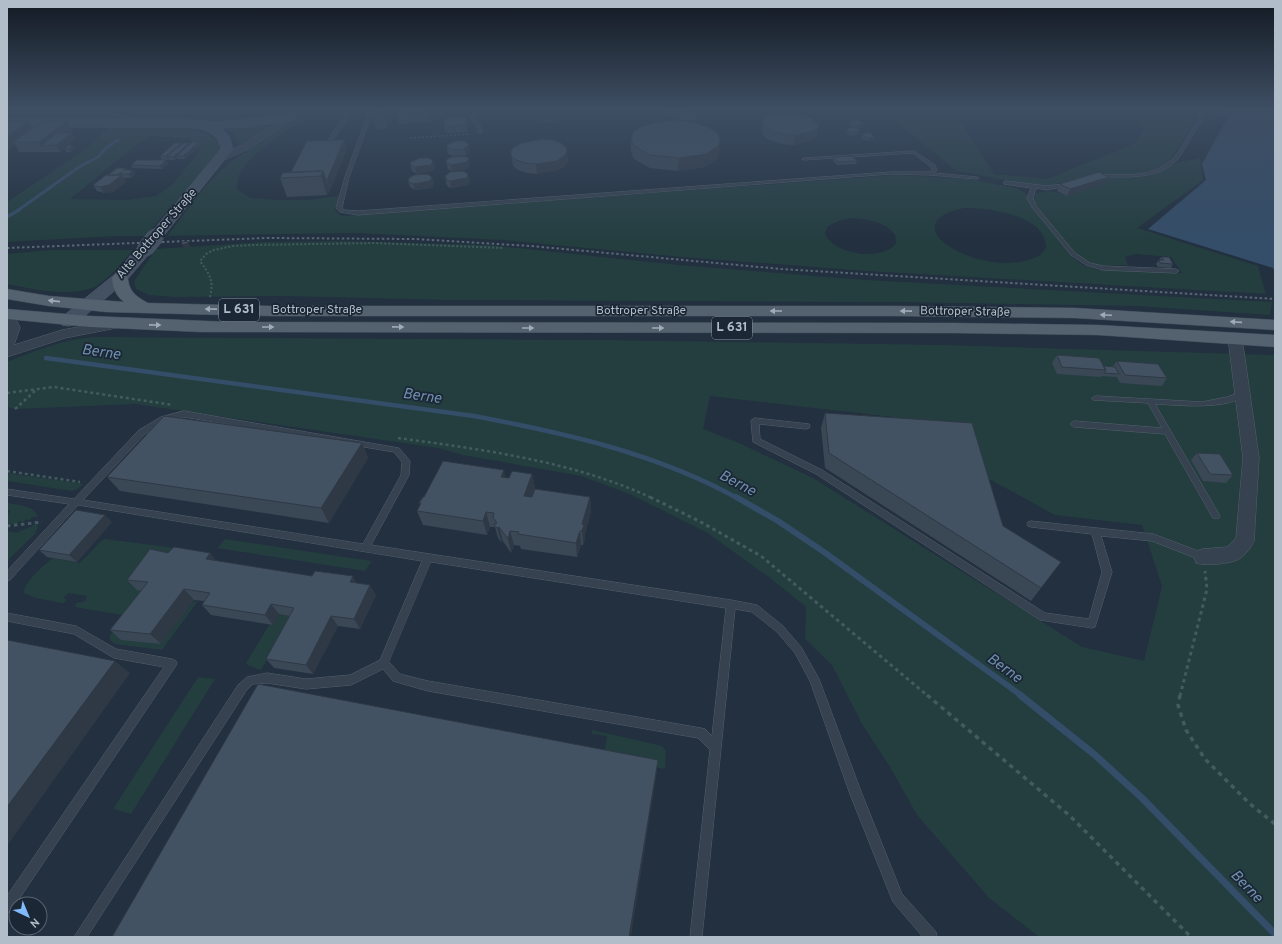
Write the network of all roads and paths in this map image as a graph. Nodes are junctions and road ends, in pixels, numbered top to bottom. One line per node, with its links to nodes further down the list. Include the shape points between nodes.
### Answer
1 (224, 153): 7 (street)
2 (231, 153): 7 (street)
3 (356, 153): 9 (lane, via 339,208 342,212 358,213 890,173)
4 (897, 153): 8 (lane)
5 (915, 153): 9 (lane, via 935,169)
6 (1180, 153): 10 (lane, via 1165,167 1146,175)
7 (222, 157): 17 (street, Alte Bottroper Straße, bridge)
8 (804, 159)
9 (930, 174): 11 (lane)
10 (1093, 177)
11 (977, 178)
12 (1077, 181): 14 (lane, via 1057,187)
13 (1006, 183): 14 (lane)
14 (1034, 187): 16 (lane, via 1030,198 1034,206 1073,254 1082,261 1103,268)
15 (504, 248): 21 (path, via 342,243 249,245 213,250 200,261 213,285 209,299)
16 (1176, 271)
17 (120, 278): 19 (street, Alte Bottroper Straße); 20 (main road, via 124,293)
18 (7, 294): 19 (main road, Bottroper Straße / L 631, one-way to 18)
19 (89, 305): 20 (main road, Bottroper Straße / L 631); 24 (street, Alte Bottroper Straße)
20 (144, 308): 21 (main road, Bottroper Straße / L 631)
21 (202, 309): 26 (main road, Bottroper Straße / L 631, one-way to 21, via 1076,313)
22 (7, 314): 24 (main road, Bottroper Straße / L 631)
23 (7, 318): 29 (street, via 14,330)
24 (68, 321): 25 (main road, Bottroper Straße / L 631); 29 (street)
25 (116, 324): 27 (main road, Bottroper Straße / L 631, one-way to 27, via 229,327 1030,329); 30 (street, via 62,334)
26 (1275, 325)
27 (1234, 338): 28 (main road, Bottroper Straße / L 631); 33 (street)
28 (1275, 341)
29 (7, 346)
30 (7, 352)
31 (36, 390): 32 (path); 36 (path, via 54,387); 37 (path)
32 (7, 393)
33 (1242, 394): 35 (lane, via 1235,398 1202,404); 52 (street, via 1251,458 1245,541 1232,554)
34 (1096, 398): 35 (lane)
35 (1150, 401): 40 (lane)
36 (179, 406)
37 (15, 409)
38 (1074, 424): 40 (lane)
39 (806, 426): 50 (lane, via 755,421 756,440 820,472 1043,617 1092,624 1107,572)
40 (1167, 431): 46 (lane)
41 (390, 437): 64 (path, via 515,455 582,471 635,490 707,525 761,556 1070,816)
42 (7, 471): 43 (path)
43 (92, 484): 45 (lane); 51 (lane, via 142,432 164,419 184,414 396,450 406,461 405,476)
44 (7, 492): 45 (lane)
45 (76, 502): 47 (lane); 51 (lane)
46 (1216, 516)
47 (57, 524): 49 (path, via 38,522 16,528); 54 (lane)
48 (1031, 524): 50 (lane)
49 (7, 526)
50 (1096, 532): 52 (lane, via 1153,538)
51 (365, 548): 53 (lane)
52 (1203, 557): 59 (path, via 1207,589 1178,705 1186,730 1206,759 1250,804)
53 (428, 558): 55 (lane); 57 (lane)
54 (7, 577)
55 (731, 604): 58 (lane); 63 (lane, via 754,608 780,628 798,650 814,679 897,898)
56 (7, 617): 60 (lane, via 76,630 114,653 172,664)
57 (384, 662): 58 (lane, via 397,678 441,688 701,733); 61 (lane, via 351,680 306,684 267,678 250,680 242,688)
58 (716, 748): 62 (lane)
59 (1275, 824)
60 (7, 907)
61 (80, 937)
62 (696, 937)
63 (931, 937)
64 (1191, 937)

